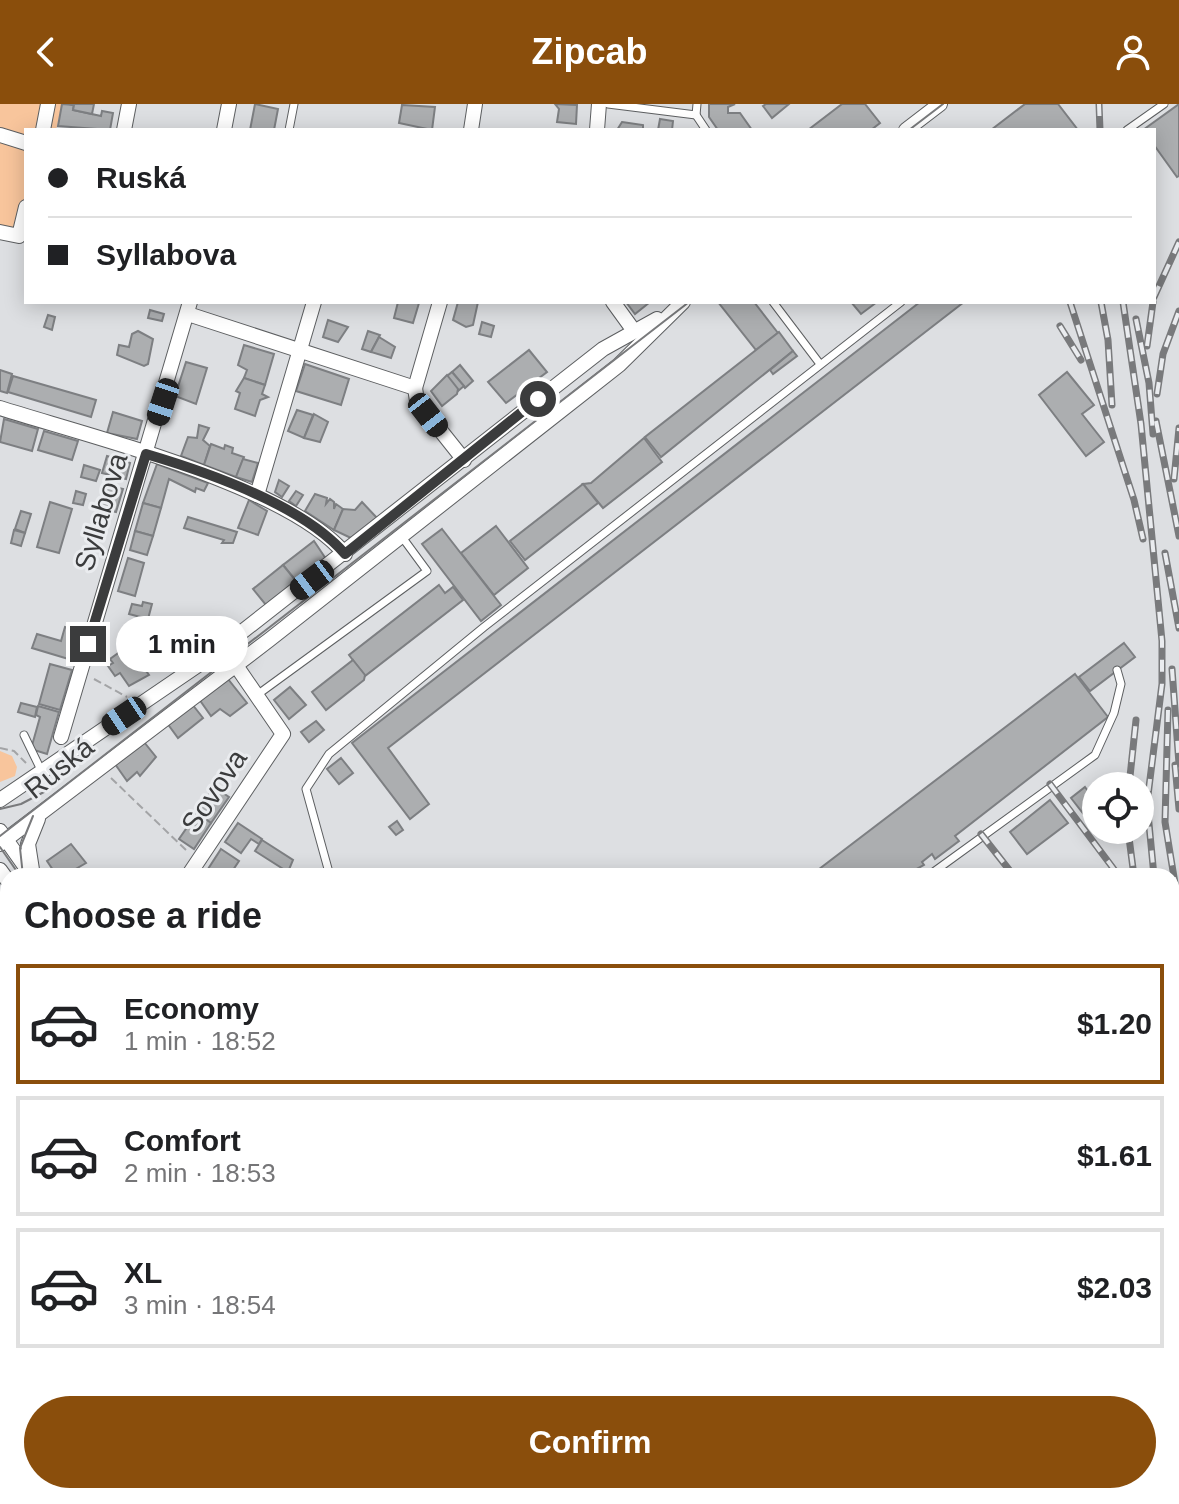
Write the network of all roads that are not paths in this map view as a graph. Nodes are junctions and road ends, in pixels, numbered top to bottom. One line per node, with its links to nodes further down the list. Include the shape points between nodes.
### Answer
1 (48, 104): 12 (street)
2 (129, 104): 13 (street)
3 (229, 104): 14 (street)
4 (294, 104): 15 (lane)
5 (475, 104): 16 (street)
6 (599, 104): 17 (street)
7 (608, 104): 11 (lane)
8 (697, 104): 11 (lane)
9 (940, 104): 19 (street)
10 (1164, 104): 20 (lane)
11 (696, 115): 18 (lane)
12 (43, 128)
13 (124, 128)
14 (224, 128)
15 (289, 128)
16 (471, 128)
17 (597, 128)
18 (705, 128)
19 (909, 128)
20 (1130, 128)
21 (0, 135): 22 (street)
22 (24, 142)
23 (0, 232): 24 (street)
24 (23, 237)
25 (314, 304): 33 (street)
26 (439, 304): 35 (street)
27 (614, 304): 32 (street)
28 (775, 304): 34 (lane)
29 (898, 304): 34 (lane)
30 (678, 306): 32 (street, Ruská); 40 (street, Ruská, via 619,365)
31 (189, 308): 33 (street); 37 (street, Syllabova)
32 (634, 331): 38 (street, Ruská, via 603,349)
33 (302, 351): 35 (street); 39 (street)
34 (820, 364): 57 (lane, via 329,754 306,789)
35 (415, 388): 38 (street, via 417,401)
36 (0, 408): 37 (street)
37 (146, 454): 39 (street); 46 (street, Syllabova)
38 (464, 460): 41 (street, Ruská)
39 (257, 495): 41 (street, via 322,533)
40 (401, 536): 42 (street, Ruská); 44 (lane, via 427,571)
41 (345, 554): 47 (street, Ruská, via 210,657)
42 (235, 664): 44 (street); 52 (street, Ruská)
43 (1117, 670): 58 (lane, via 1121,684 1114,713 1095,755)
44 (257, 695): 56 (street, Sovova, via 283,734)
45 (24, 735): 47 (lane)
46 (61, 737)
47 (36, 770): 48 (street, Ruská)
48 (20, 787): 49 (street); 50 (street, Ruská); 51 (street)
49 (0, 794)
50 (0, 800)
51 (0, 813)
52 (38, 818): 53 (street, Ruská); 55 (street, via 28,844)
53 (2, 838): 54 (street)
54 (26, 868)
55 (31, 868)
56 (194, 868)
57 (328, 868)
58 (938, 868)

